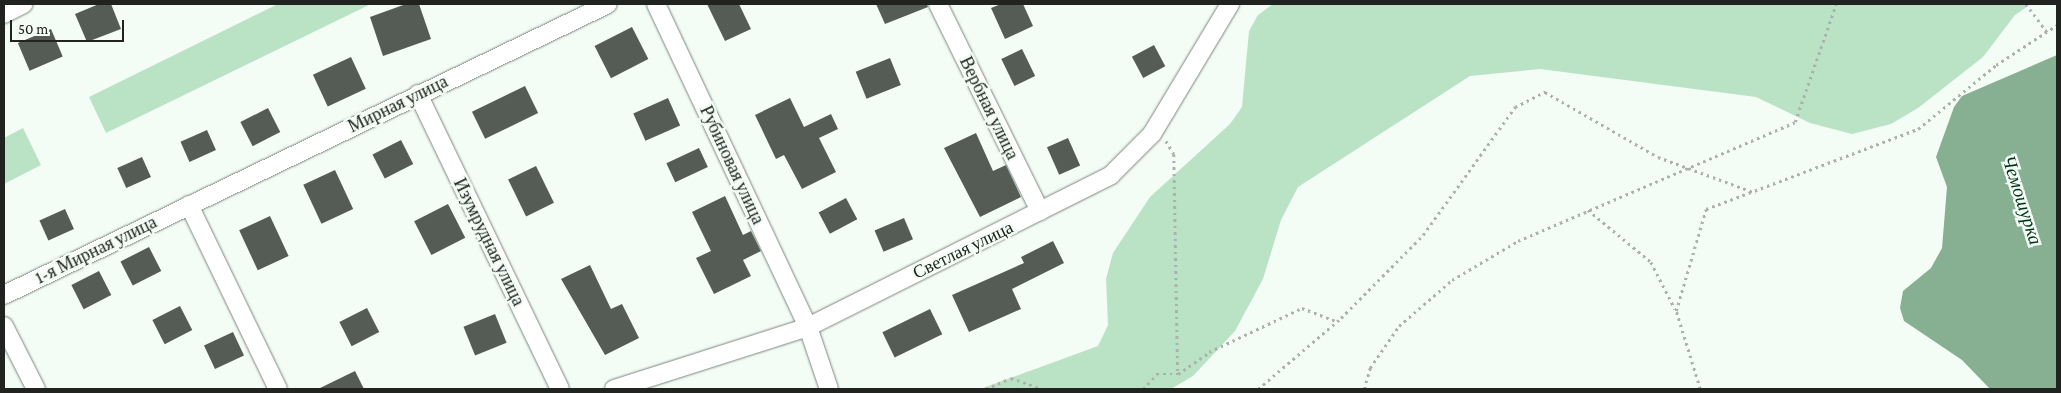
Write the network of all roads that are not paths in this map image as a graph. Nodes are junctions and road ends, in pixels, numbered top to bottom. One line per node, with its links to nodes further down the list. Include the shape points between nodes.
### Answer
1 (24, 4): 6 (street)
2 (608, 4): 7 (street, Мирная улица)
3 (656, 4): 12 (street, Рубиновая улица)
4 (938, 4): 9 (street, Вербная улица)
5 (1229, 4): 9 (street, Светлая улица, via 1157,126 1111,175)
6 (4, 14)
7 (418, 94): 8 (street, Мирная улица); 15 (street, Изумрудная улица)
8 (189, 205): 10 (street, 1-я Мирная улица); 14 (street)
9 (1040, 211): 12 (street, Светлая улица)
10 (4, 295)
11 (4, 326): 13 (street)
12 (808, 327): 16 (street, Светлая улица); 17 (street, Рубиновая улица)
13 (36, 389)
14 (278, 389)
15 (560, 389)
16 (614, 389)
17 (829, 389)

